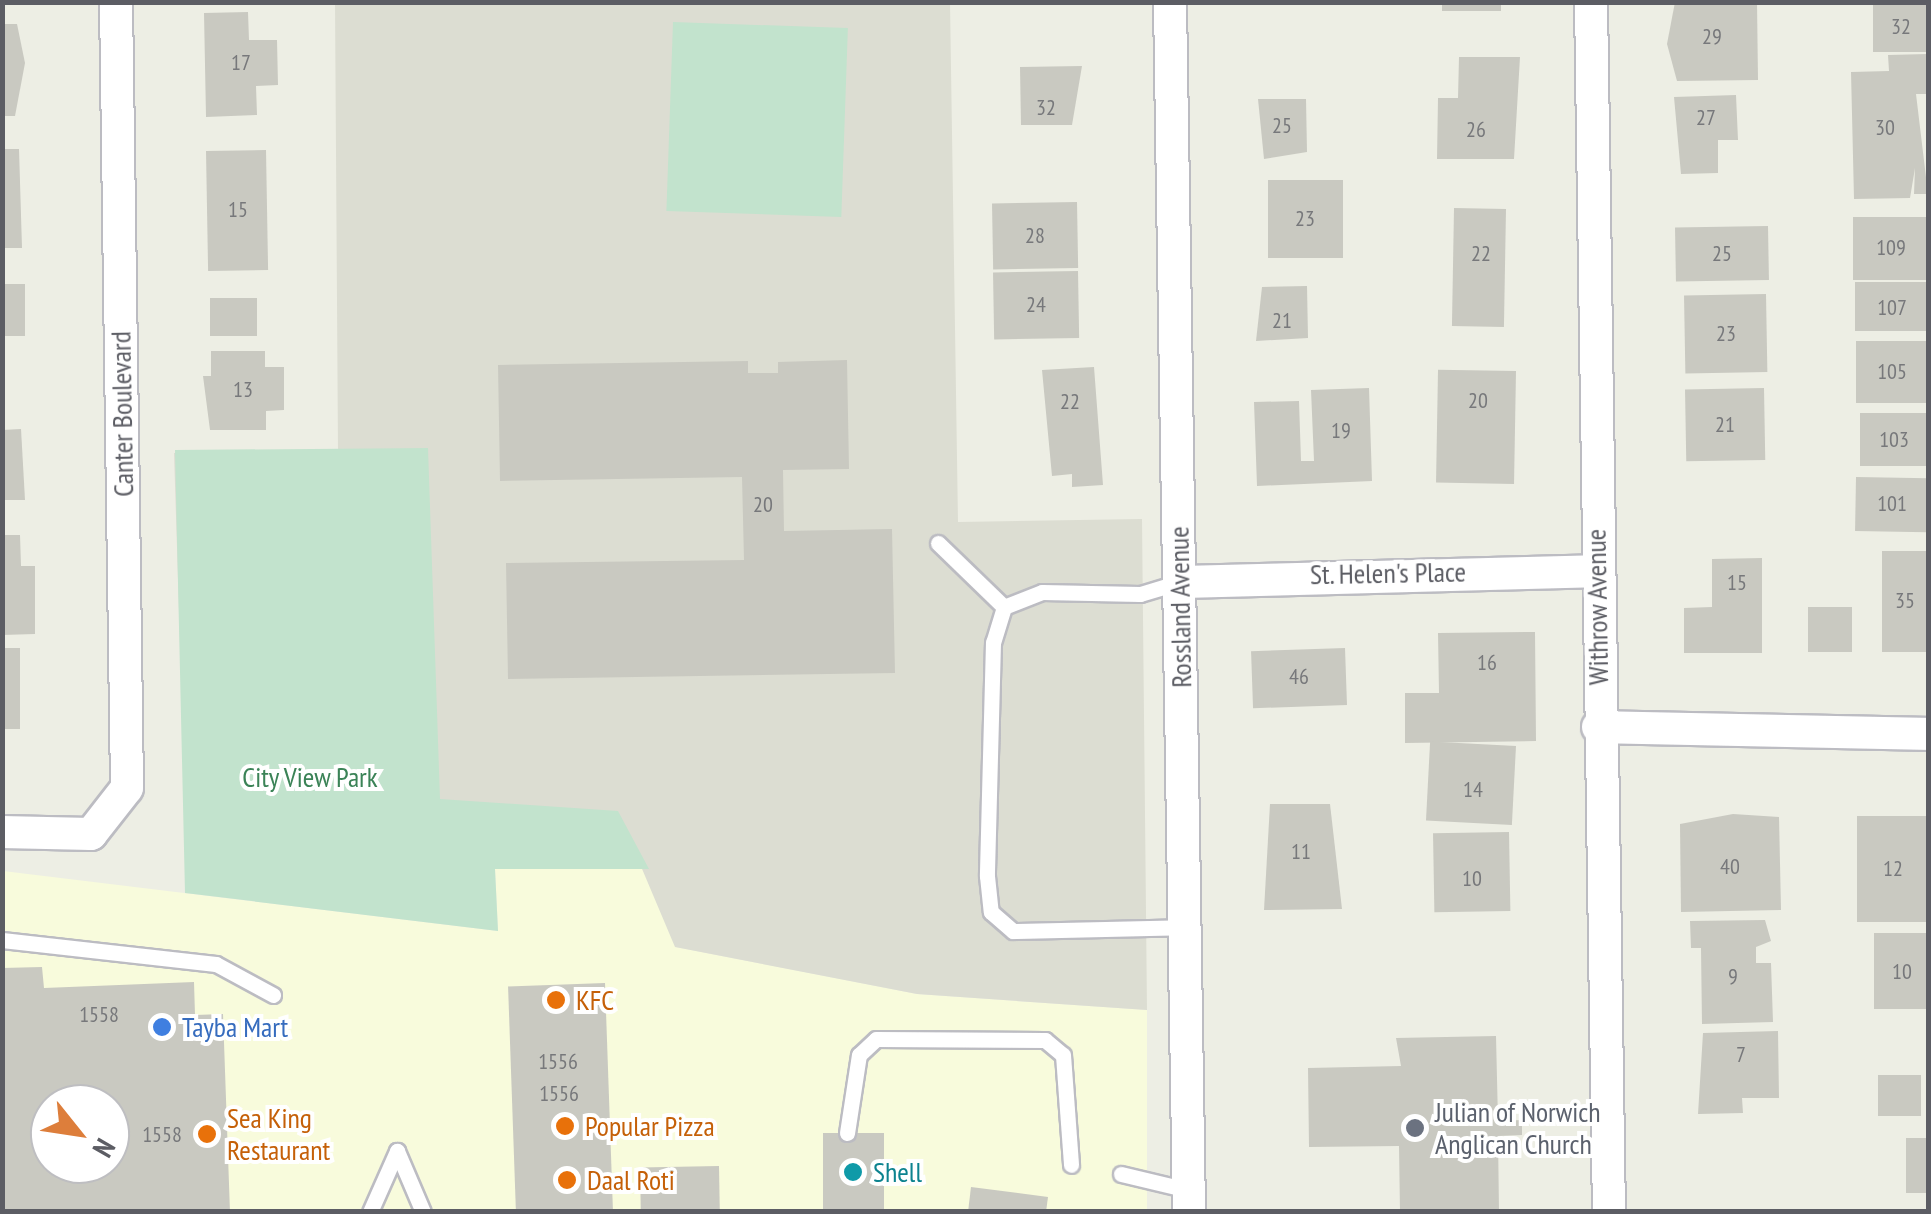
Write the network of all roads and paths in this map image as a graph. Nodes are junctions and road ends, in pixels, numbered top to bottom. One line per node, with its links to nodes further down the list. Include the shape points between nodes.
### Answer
1 (116, 2): 10 (street, Canter Boulevard, via 126,788 108,821 60,840)
2 (1170, 2): 6 (street, Rossland Avenue)
3 (1591, 2): 5 (street, Withrow Avenue)
4 (938, 544): 7 (lane)
5 (1597, 571): 6 (street, St. Helen's Place); 8 (street, Withrow Avenue)
6 (1180, 582): 7 (lane, via 1140,594 1042,592); 11 (street, Rossland Avenue)
7 (1004, 607): 11 (lane, via 993,642 991,912 1012,931)
8 (1598, 727): 9 (street); 20 (street, Withrow Avenue)
9 (1928, 734)
10 (2, 832)
11 (1186, 927): 17 (street, Rossland Avenue)
12 (2, 940): 13 (lane, via 216,964)
13 (273, 995)
14 (847, 1133): 15 (lane, via 858,1055 876,1039 1045,1040 1063,1055)
15 (1070, 1165)
16 (1121, 1174): 17 (lane)
17 (1189, 1201)
18 (370, 1212): 19 (lane, via 397,1150)
19 (423, 1212)
20 (1609, 1212)

